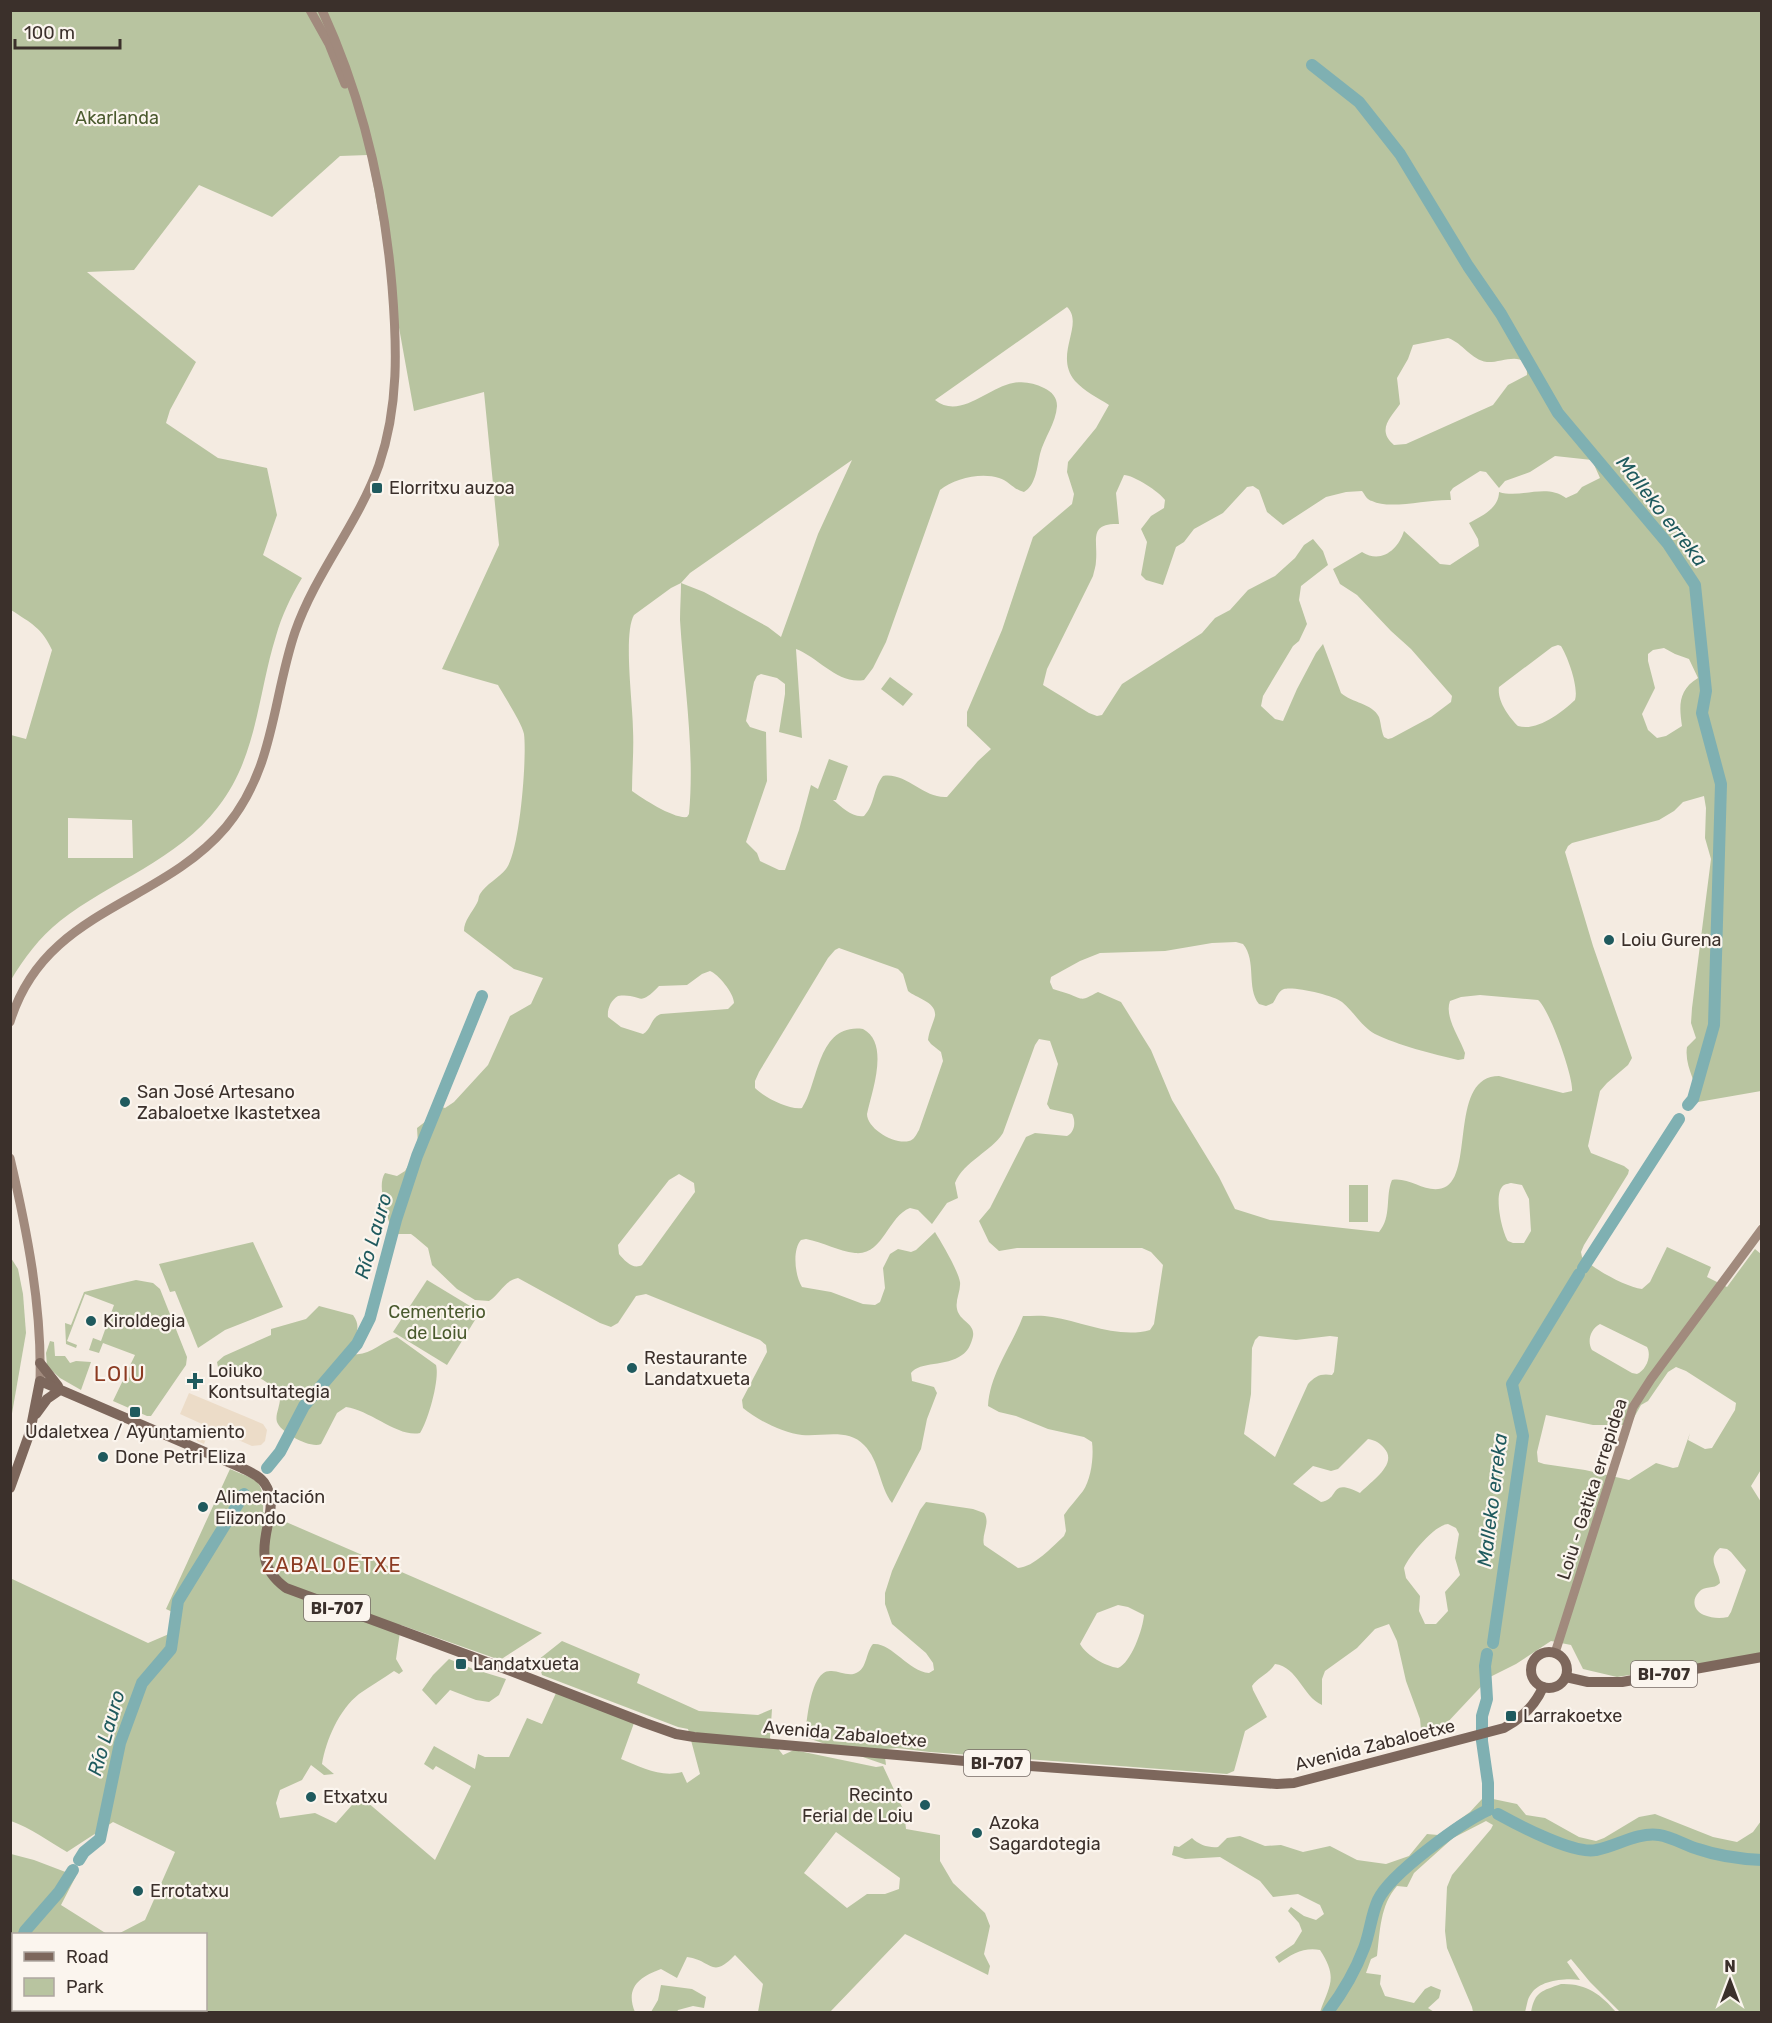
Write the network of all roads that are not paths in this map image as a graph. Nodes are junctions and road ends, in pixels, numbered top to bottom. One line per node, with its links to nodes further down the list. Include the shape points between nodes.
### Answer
1 (309, 10): 3 (main road, via 329,44 348,92 376,209 391,346)
2 (322, 10): 3 (main road, via 357,99 385,228 397,356 396,383)
3 (386, 429): 4 (main road)
4 (377, 462): 5 (main road, via 295,617 259,756 229,813 179,862 90,914 52,943 31,968); 6 (main road, via 356,518 303,611 288,655 270,740 247,798 226,826 191,860 87,922 53,950 34,972)
5 (10, 1005)
6 (10, 1022)
7 (10, 1158): 9 (main road, via 36,1293)
8 (1761, 1229): 14 (main road, Loiu - Gatika errepidea, via 1633,1407)
9 (40, 1363): 10 (main road); 11 (main road)
10 (40, 1381): 11 (main road, BI-707); 12 (main road)
11 (62, 1390): 12 (main road, via 47,1399); 17 (main road, Avenida Zabaloetxe / BI-707, via 261,1479 268,1489 269,1504 265,1560 272,1576 286,1588 676,1734 976,1762 1277,1784 1309,1780 1504,1728 1522,1717)
12 (33, 1419): 13 (main road)
13 (10, 1488)
14 (1555, 1653): 16 (main road, via 1566,1662); 17 (main road, via 1538,1655 1532,1664 1534,1680)
15 (1761, 1658): 16 (main road, BI-707, via 1622,1682 1588,1682)
16 (1566, 1677): 17 (main road, via 1559,1685)
17 (1543, 1687)

